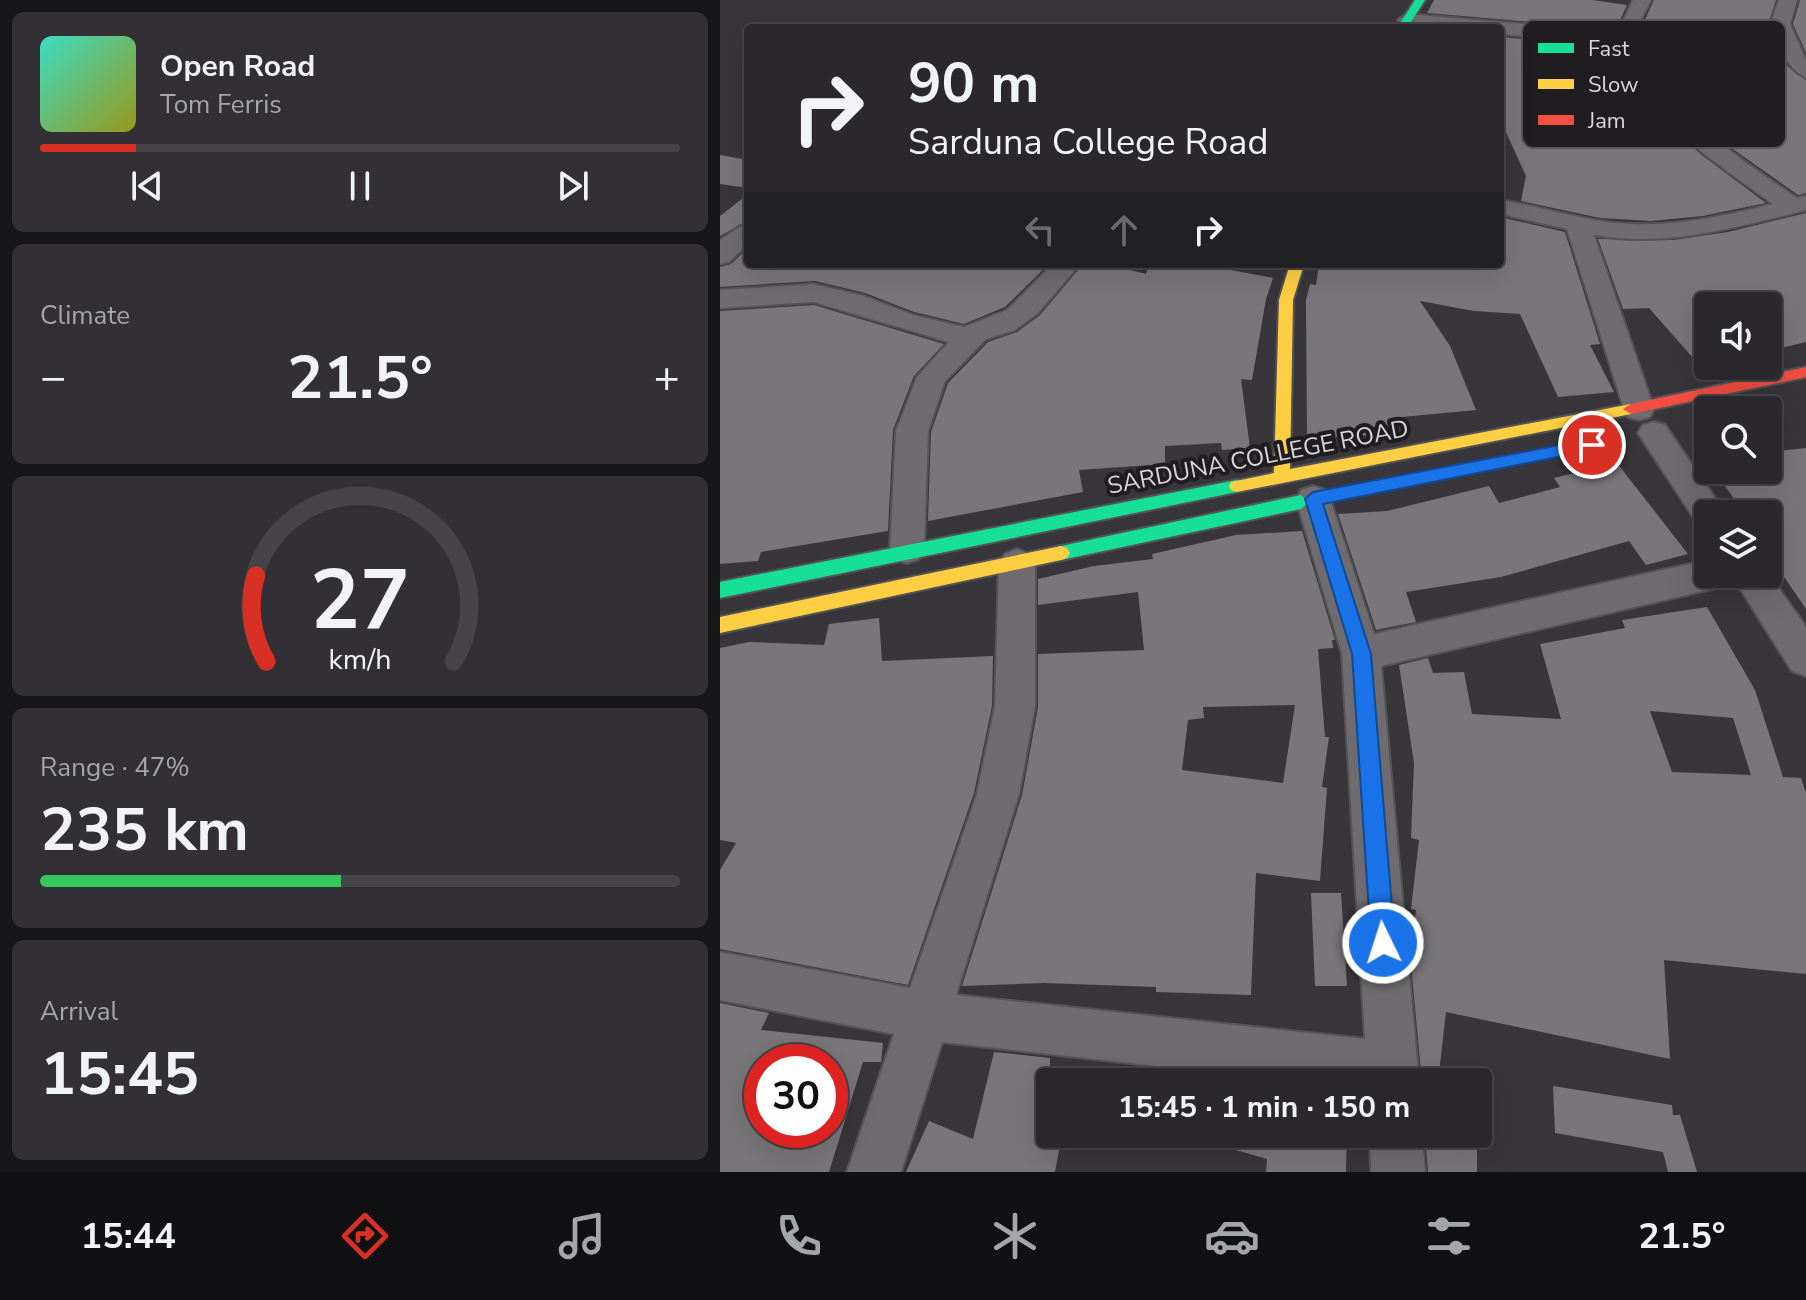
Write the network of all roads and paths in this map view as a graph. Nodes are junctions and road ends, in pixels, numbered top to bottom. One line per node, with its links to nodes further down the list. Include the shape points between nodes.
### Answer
1 (1420, 0): 6 (street)
2 (1642, 0): 4 (street)
3 (1788, 0): 5 (street)
4 (1634, 20)
5 (1782, 20)
6 (1404, 24)
7 (1786, 36): 8 (street)
8 (1806, 71)
9 (1714, 148): 10 (street)
10 (1799, 205): 12 (street, via 1636,232)
11 (1504, 207): 12 (street)
12 (1578, 224): 20 (street)
13 (744, 235): 14 (street)
14 (720, 256)
15 (1064, 268): 18 (street, via 1028,309)
16 (1296, 268): 21 (street, via 1286,300)
17 (720, 299): 18 (street, via 814,293)
18 (970, 338): 23 (street, via 932,377 912,431)
19 (1806, 372): 20 (street, SARDUNA COLLEGE ROAD)
20 (1650, 427): 21 (street, SARDUNA COLLEGE ROAD); 22 (street)
21 (1308, 490): 23 (street, SARDUNA COLLEGE ROAD); 24 (street, SARDUNA COLLEGE ROAD); 29 (street)
22 (1700, 500)
23 (907, 549): 27 (street, SARDUNA COLLEGE ROAD)
24 (1017, 564): 28 (street, SARDUNA COLLEGE ROAD); 32 (street, via 1015,706 1001,780)
25 (1694, 578): 29 (street)
26 (1758, 588): 30 (street)
27 (720, 590)
28 (720, 625)
29 (1361, 654): 34 (street)
30 (1806, 659)
31 (720, 976): 32 (street)
32 (928, 1016): 33 (street); 36 (street)
33 (1344, 1068)
34 (1392, 1068)
35 (1397, 1148): 37 (street)
36 (874, 1172)
37 (1398, 1172)

